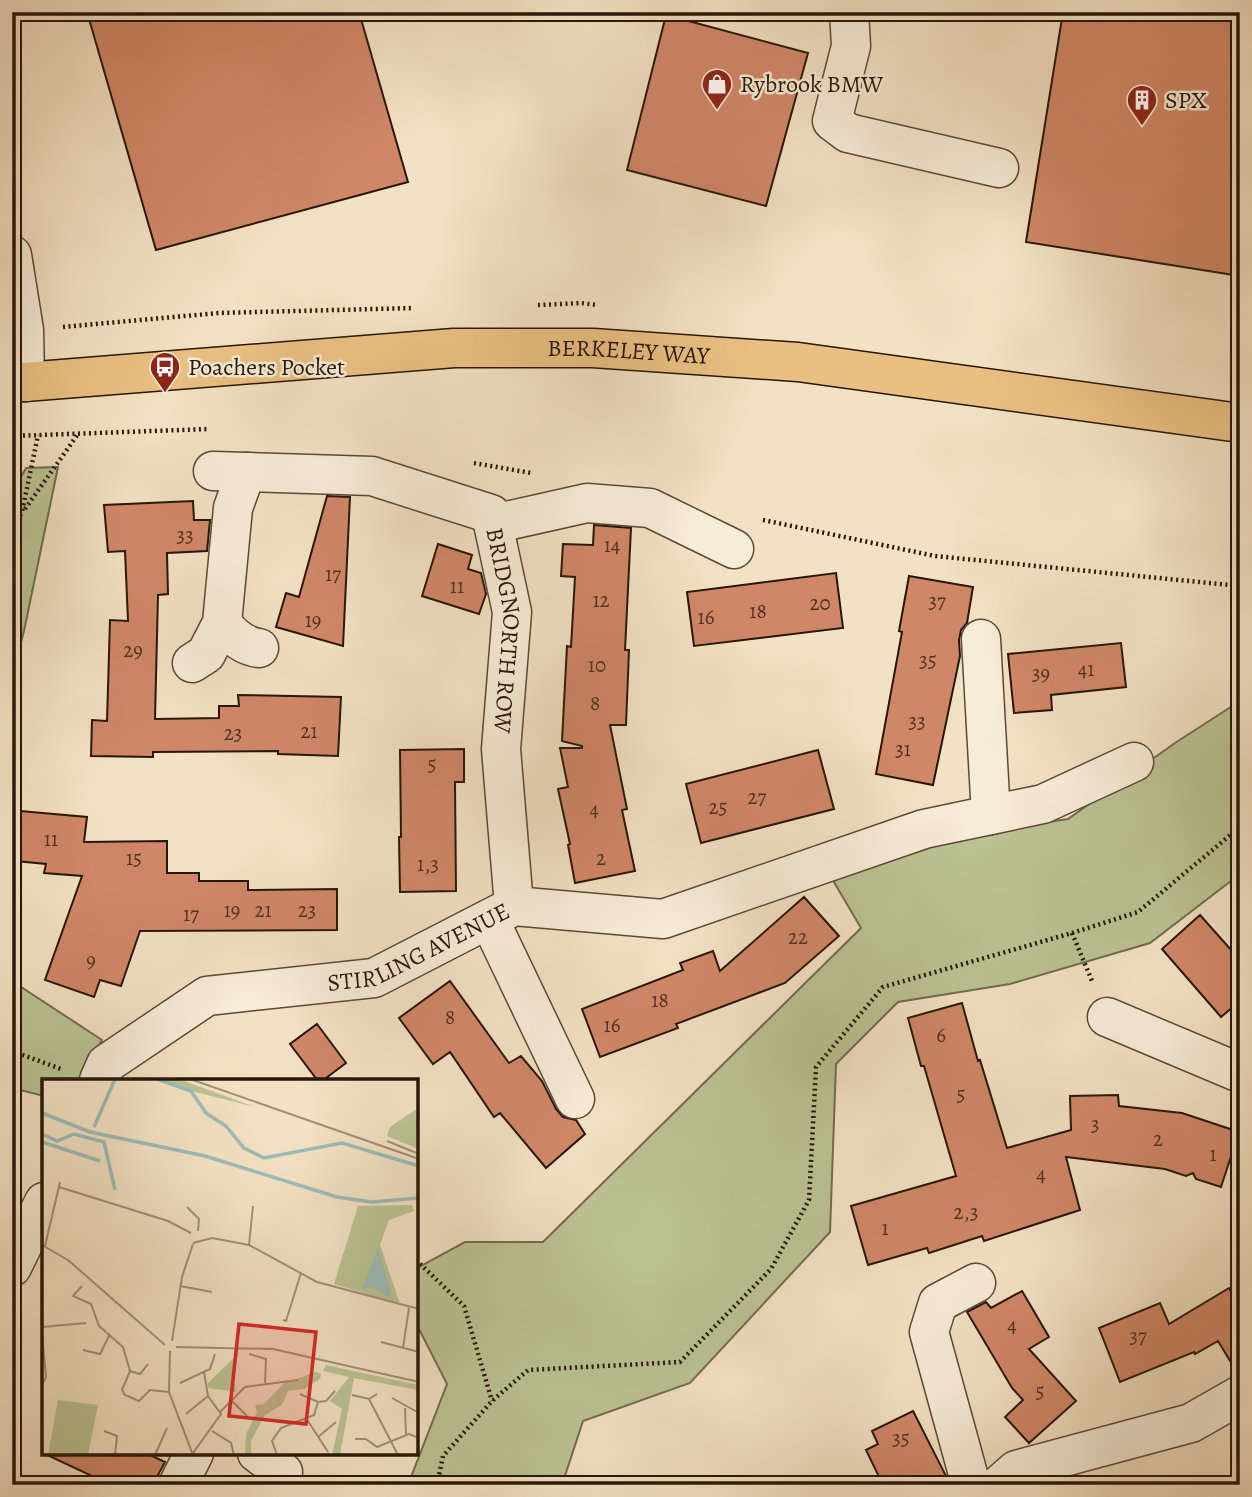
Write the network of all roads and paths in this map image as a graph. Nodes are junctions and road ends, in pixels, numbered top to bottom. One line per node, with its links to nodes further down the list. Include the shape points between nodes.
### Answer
1 (849, 12): 2 (street, via 851,46 832,121 848,133)
2 (999, 168)
3 (12, 256): 4 (street, via 24,330)
4 (19, 383): 5 (main road, BERKELEY WAY, via 454,348 593,348 798,362)
5 (1240, 423)
6 (78, 434): 8 (path)
7 (12, 436): 8 (path, via 38,435)
8 (22, 513): 10 (path)
9 (493, 524): 11 (street, via 587,503 650,508); 12 (street, BRIDGNORTH ROW, via 491,514 372,476 230,472 233,508); 19 (street, BRIDGNORTH ROW, via 512,612 501,749)
10 (12, 530)
11 (734, 549)
12 (222, 623): 14 (street, via 230,634); 15 (street, via 206,654)
13 (981, 639): 17 (street)
14 (259, 648)
15 (192, 663)
16 (1134, 762): 17 (street, STIRLING AVENUE, via 1043,804)
17 (991, 816): 19 (street, STIRLING AVENUE, via 924,829 663,919)
18 (1240, 827): 20 (path, via 1138,912)
19 (501, 912): 24 (street, STIRLING AVENUE, via 374,978 207,996); 25 (street)
20 (1072, 933): 21 (path); 31 (path, via 883,987 816,1066 809,1200 771,1269 680,1362 528,1370)
21 (1107, 1017): 23 (street)
22 (12, 1051): 24 (path)
23 (1240, 1073)
24 (82, 1075)
25 (575, 1099)
26 (42, 1208): 28 (street)
27 (418, 1262): 31 (path, via 464,1306)
28 (24, 1266)
29 (976, 1283): 35 (street, via 938,1303 929,1332)
30 (1240, 1395): 36 (street, via 1191,1423 1016,1470)
31 (492, 1401): 34 (path, via 443,1456)
32 (193, 1455): 33 (street)
33 (178, 1485)
34 (438, 1485)
35 (971, 1485)
36 (999, 1485)

